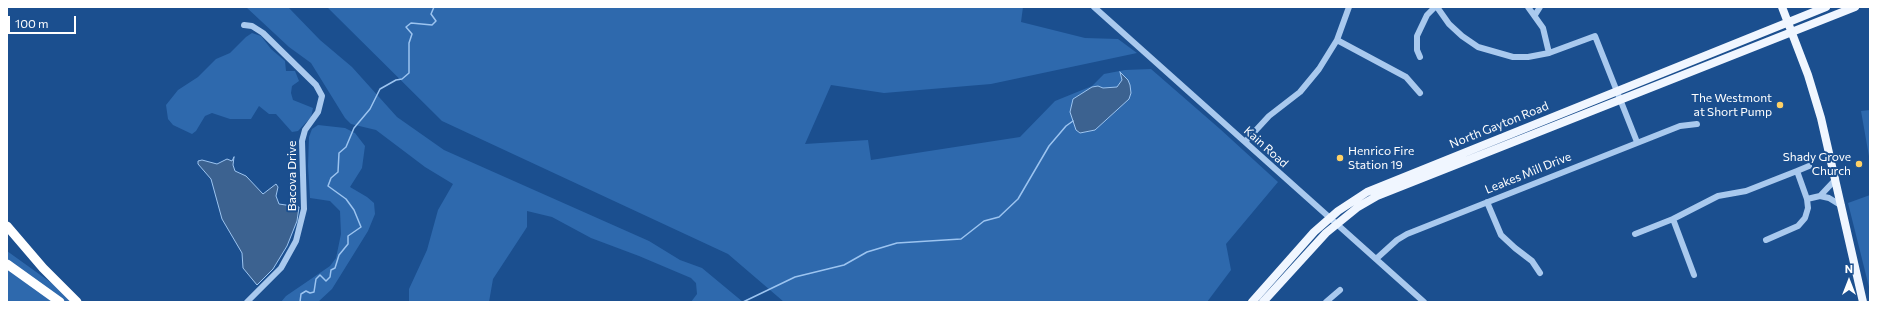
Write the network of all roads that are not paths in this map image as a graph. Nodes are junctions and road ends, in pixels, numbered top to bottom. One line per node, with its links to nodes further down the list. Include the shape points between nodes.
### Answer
1 (1094, 7): 22 (street, Kain Road)
2 (1350, 7): 15 (street)
3 (1426, 7): 10 (street)
4 (1436, 7): 10 (street); 16 (street, via 1449,24 1478,46 1514,57)
5 (1528, 7): 11 (street)
6 (1540, 7): 11 (street)
7 (1782, 7): 12 (main road)
8 (1826, 7): 12 (main road, North Gayton Road)
9 (1855, 7): 14 (main road, North Gayton Road)
10 (1429, 13): 17 (street, via 1417,36)
11 (1536, 15): 16 (street, via 1543,28)
12 (1788, 22): 14 (main road); 18 (main road, North Gayton Road)
13 (244, 25): 43 (street, Bacova Drive, via 257,28 273,42 316,85 322,96 318,112 305,130 302,141 304,209 296,241 280,268)
14 (1792, 31): 20 (main road, North Gayton Road); 26 (main road, via 1814,91)
15 (1338, 40): 19 (street, via 1406,77); 22 (street, via 1310,82 1269,116)
16 (1549, 53): 18 (street, via 1596,36)
17 (1420, 57)
18 (1617, 90): 20 (street); 32 (main road, North Gayton Road, via 1382,185 1353,200)
19 (1420, 93)
20 (1620, 100): 23 (street); 32 (main road, North Gayton Road, via 1392,190)
21 (1697, 124): 23 (street, Leakes Mill Drive, via 1683,124)
22 (1245, 142): 32 (street, Kain Road)
23 (1637, 142): 29 (street, Leakes Mill Drive)
24 (1809, 166): 25 (street)
25 (1797, 171): 28 (street); 31 (street, via 1746,191 1718,196)
26 (1836, 179): 27 (street); 30 (main road)
27 (1820, 196): 28 (street); 30 (street)
28 (1807, 199): 35 (street, via 1805,218 1798,226)
29 (1487, 202): 36 (street, Leakes Mill Drive, via 1407,234 1391,244); 38 (street, via 1501,235 1532,261)
30 (1842, 206): 48 (main road)
31 (1673, 219): 34 (street); 39 (street)
32 (1333, 221): 36 (street, Kain Road); 44 (main road, North Gayton Road, via 1299,249); 45 (main road, North Gayton Road)
33 (7, 226): 42 (highway)
34 (1635, 234)
35 (1766, 240)
36 (1376, 259): 47 (street, Kain Road)
37 (7, 264): 41 (highway)
38 (1540, 272)
39 (1694, 276)
40 (1340, 290): 46 (street)
41 (60, 302)
42 (77, 302)
43 (247, 302)
44 (1252, 302)
45 (1263, 302)
46 (1326, 302)
47 (1424, 302)
48 (1864, 302)

